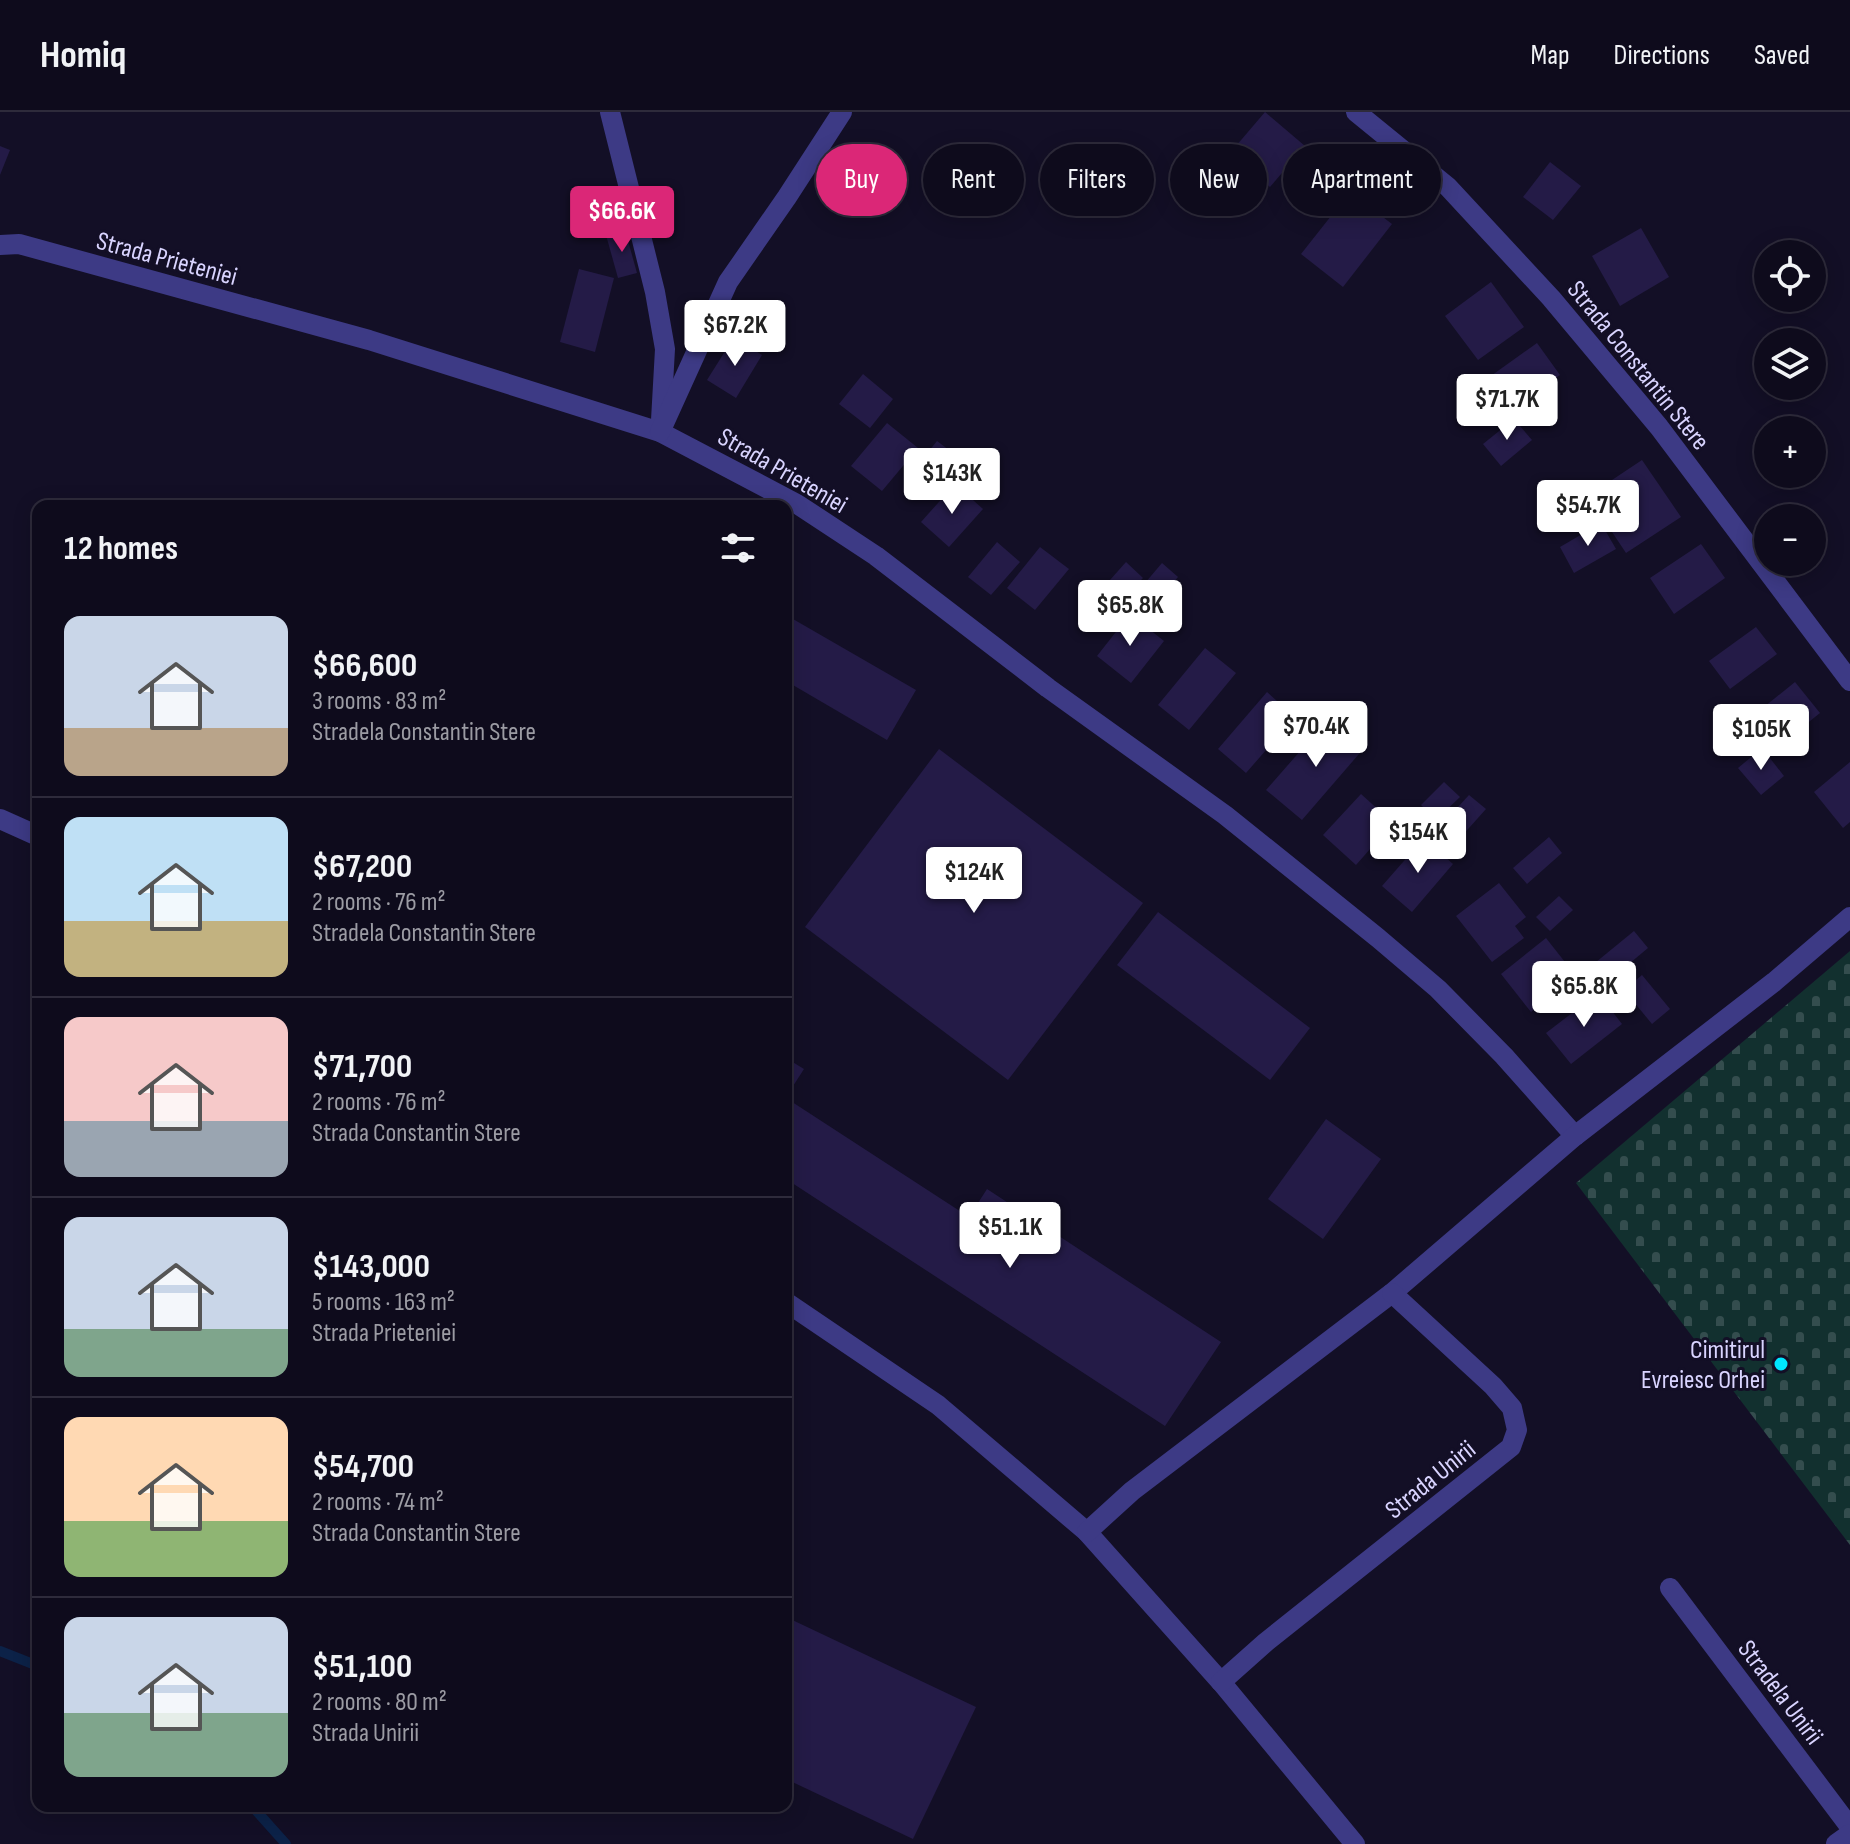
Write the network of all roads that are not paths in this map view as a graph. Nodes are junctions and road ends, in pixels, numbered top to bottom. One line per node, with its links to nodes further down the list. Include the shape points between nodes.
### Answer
1 (610, 112): 5 (street, via 665,349)
2 (842, 112): 5 (street, via 728,282)
3 (1356, 112): 8 (street, Strada Constantin Stere, via 1448,187 1551,298 1659,427)
4 (10, 245): 5 (street, Strada Prieteniei, via 369,340)
5 (660, 432): 6 (street, Strada Prieteniei)
6 (789, 500)
7 (792, 501): 12 (street, Strada Prieteniei, via 1225,815 1438,989)
8 (1850, 681)
9 (0, 819): 10 (street)
10 (32, 833)
11 (1850, 917): 12 (street)
12 (1575, 1136): 13 (street)
13 (1392, 1293): 15 (street, via 1132,1491); 17 (street, Strada Unirii, via 1512,1408 1517,1430 1511,1447)
14 (792, 1306): 15 (street, via 938,1405)
15 (1087, 1532): 17 (street)
16 (1670, 1588): 18 (street, Stradela Unirii)
17 (1221, 1682): 20 (street)
18 (1850, 1827)
19 (1850, 1834): 21 (street)
20 (1355, 1844)
21 (1836, 1844)

